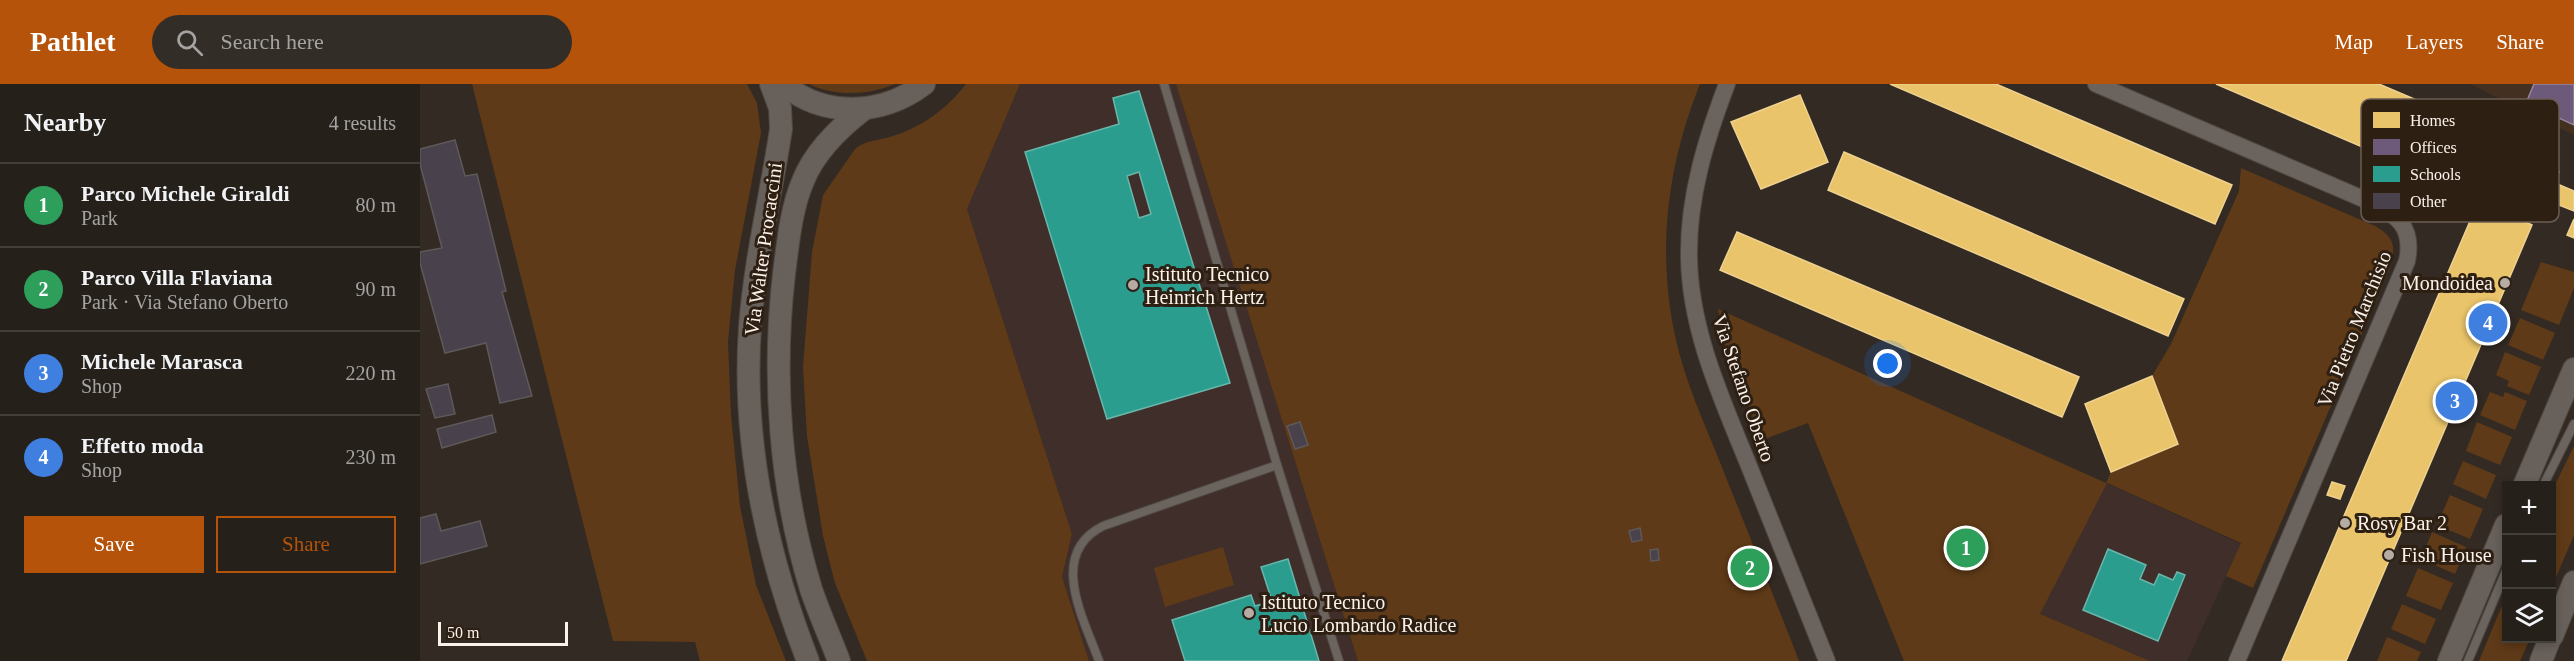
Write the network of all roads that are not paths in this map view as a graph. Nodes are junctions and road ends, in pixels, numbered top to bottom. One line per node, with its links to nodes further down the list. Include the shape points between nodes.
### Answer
1 (771, 84): 20 (street, Via Walter Procaccini, via 780,108 782,129 752,308 750,400 772,553 786,605)
2 (783, 84): 7 (street, Via Walter Procaccini, via 813,103)
3 (924, 84): 7 (street, Via Walter Procaccini, via 902,99)
4 (1164, 84): 12 (lane)
5 (1727, 84): 24 (street, Via Stefano Oberto, via 1694,200 1689,258 1695,309 1716,384)
6 (2096, 84): 8 (street, Via Pietro Marchisio)
7 (864, 109): 21 (street, Via Walter Procaccini, via 835,132 802,181 788,246 779,346 788,486 811,589)
8 (2361, 198)
9 (2401, 222): 25 (street, Via Pietro Marchisio, via 2410,242 2407,261)
10 (2574, 369): 13 (street)
11 (2574, 424): 14 (lane)
12 (1277, 465): 22 (lane, via 1103,526 1087,536 1074,558 1072,576); 23 (lane)
13 (2526, 481)
14 (2546, 481)
15 (2502, 535): 26 (street)
16 (2502, 581): 27 (lane)
17 (2574, 582): 18 (street)
18 (2556, 625)
19 (2548, 643): 28 (street)
20 (808, 661)
21 (839, 661)
22 (1099, 661)
23 (1339, 661)
24 (1827, 661)
25 (2238, 661)
26 (2449, 661)
27 (2468, 661)
28 (2541, 661)

